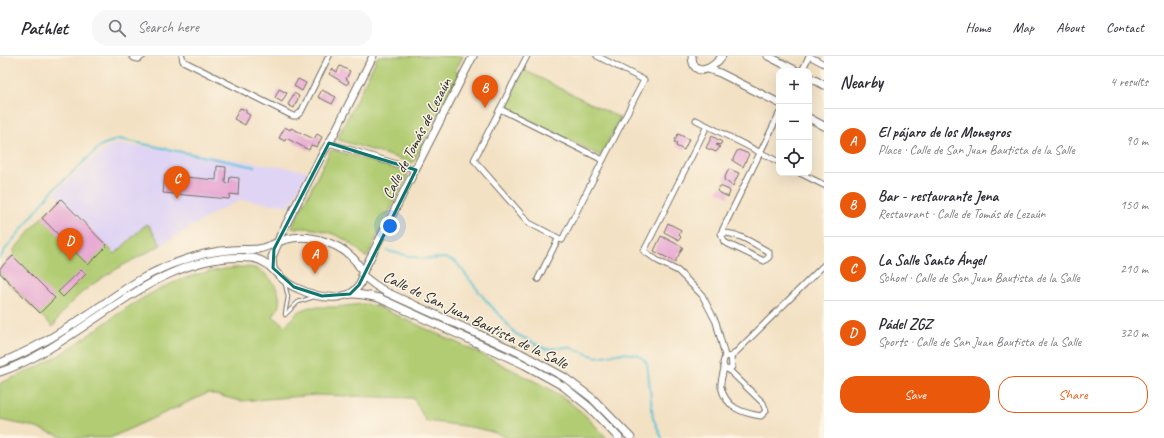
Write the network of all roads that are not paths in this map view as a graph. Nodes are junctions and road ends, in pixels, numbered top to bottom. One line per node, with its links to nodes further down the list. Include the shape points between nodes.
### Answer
1 (132, 56): 2 (street, via 136,59)
2 (143, 56)
3 (182, 56): 4 (street, via 183,61 296,116 301,112)
4 (329, 56)
5 (373, 56): 26 (main road)
6 (473, 56): 30 (main road, Calle de Tomás de Lezaún)
7 (527, 56): 20 (street)
8 (597, 56): 28 (street, via 644,80)
9 (722, 56): 16 (main road)
10 (768, 56): 14 (main road)
11 (809, 56): 13 (street); 15 (street)
12 (690, 58): 16 (main road, via 698,68)
13 (824, 64)
14 (791, 68)
15 (803, 68)
16 (708, 69): 19 (main road, via 717,71)
17 (812, 79): 18 (main road)
18 (824, 85)
19 (776, 101)
20 (500, 109): 28 (street); 34 (street, via 474,160 529,223)
21 (696, 120): 24 (street)
22 (776, 120): 27 (street)
23 (812, 120): 25 (main road)
24 (707, 126): 27 (street); 43 (street, via 644,252 678,272 702,295 716,322)
25 (824, 126)
26 (328, 143): 30 (street); 35 (main road)
27 (760, 152): 29 (street); 33 (street)
28 (603, 160): 34 (street, via 562,240)
29 (776, 160)
30 (416, 170): 38 (main road, Calle de Tomás de Lezaún)
31 (806, 176): 32 (street)
32 (824, 185)
33 (721, 232): 33 (street, via 724,242 764,262 769,257 769,252 730,232)
34 (558, 239): 39 (street)
35 (278, 242): 37 (main road, via 272,257); 38 (main road, Calle de San Juan Bautista de la Salle, via 304,238 326,242 349,255); 45 (main road, Calle de San Juan Bautista de la Salle, via 258,249 204,254 169,265 131,285 43,343)
36 (824, 265): 44 (street)
37 (273, 268): 40 (main road, Calle de San Juan Bautista de la Salle); 47 (main road, Calle de San Juan Bautista de la Salle, via 260,260 242,258 213,261 182,269 135,292 48,350)
38 (362, 274): 41 (main road, Calle de San Juan Bautista de la Salle, via 359,285); 49 (main road, Calle de San Juan Bautista de la Salle, via 386,292 564,377 592,398)
39 (538, 279)
40 (284, 280): 42 (main road, Calle de San Juan Bautista de la Salle, via 300,290); 42 (lane, via 288,297 285,315 298,302)
41 (350, 294): 42 (main road, Calle de San Juan Bautista de la Salle, via 337,297); 48 (main road, Calle de San Juan Bautista de la Salle, via 370,296 392,303 525,365 580,398)
42 (322, 296)
43 (725, 356): 44 (street); 46 (street, via 723,363)
44 (731, 357): 46 (street, via 732,367)
45 (0, 363)
46 (726, 369): 46 (street, via 720,386 729,403 744,413 761,416 766,411 763,403)
47 (0, 372)
48 (619, 438)
49 (631, 438)

